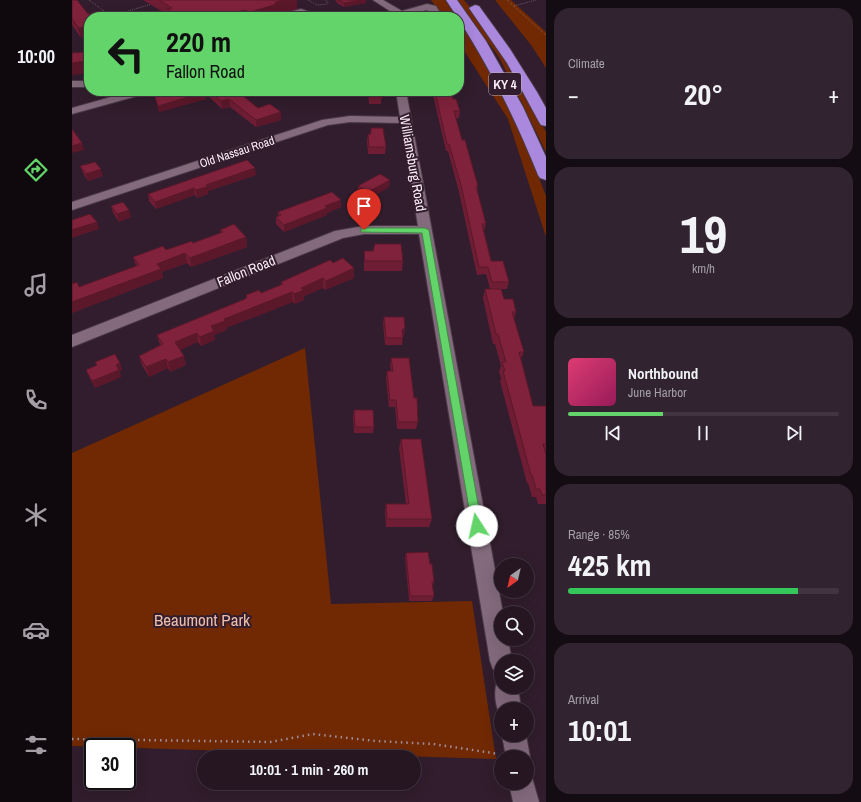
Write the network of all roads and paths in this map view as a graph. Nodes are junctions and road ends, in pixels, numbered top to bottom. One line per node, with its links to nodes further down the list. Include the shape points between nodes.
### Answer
1 (89, 0): 11 (path)
2 (308, 0): 3 (path, via 321,5 328,2)
3 (325, 0)
4 (377, 0): 13 (street)
5 (451, 0): 16 (highway, KY 4)
6 (468, 0): 27 (highway, KY 4, via 500,41)
7 (507, 0): 10 (path)
8 (536, 0): 10 (path)
9 (152, 4): 12 (path)
10 (514, 6): 18 (path)
11 (106, 12)
12 (125, 12)
13 (399, 12)
14 (413, 12): 15 (street, via 427,7 433,8 435,11)
15 (432, 12)
16 (460, 12)
17 (464, 18): 28 (highway, KY 4, via 503,79)
18 (546, 35)
19 (72, 84): 20 (street)
20 (84, 84)
21 (97, 96): 24 (street)
22 (126, 96): 25 (street)
23 (402, 96): 26 (street, Williamsburg Road)
24 (72, 103)
25 (72, 111)
26 (405, 120): 29 (street, Old Nassau Road, via 350,119 326,122); 30 (street, Williamsburg Road)
27 (546, 122)
28 (546, 175)
29 (72, 206)
30 (425, 230): 31 (street, Fallon Road, via 364,230 340,234); 32 (street, Williamsburg Road)
31 (72, 340)
32 (500, 654)
33 (72, 739): 34 (path, via 270,742 313,734 433,744 488,753)
34 (516, 749)
35 (523, 790): 36 (street)
36 (526, 802)

